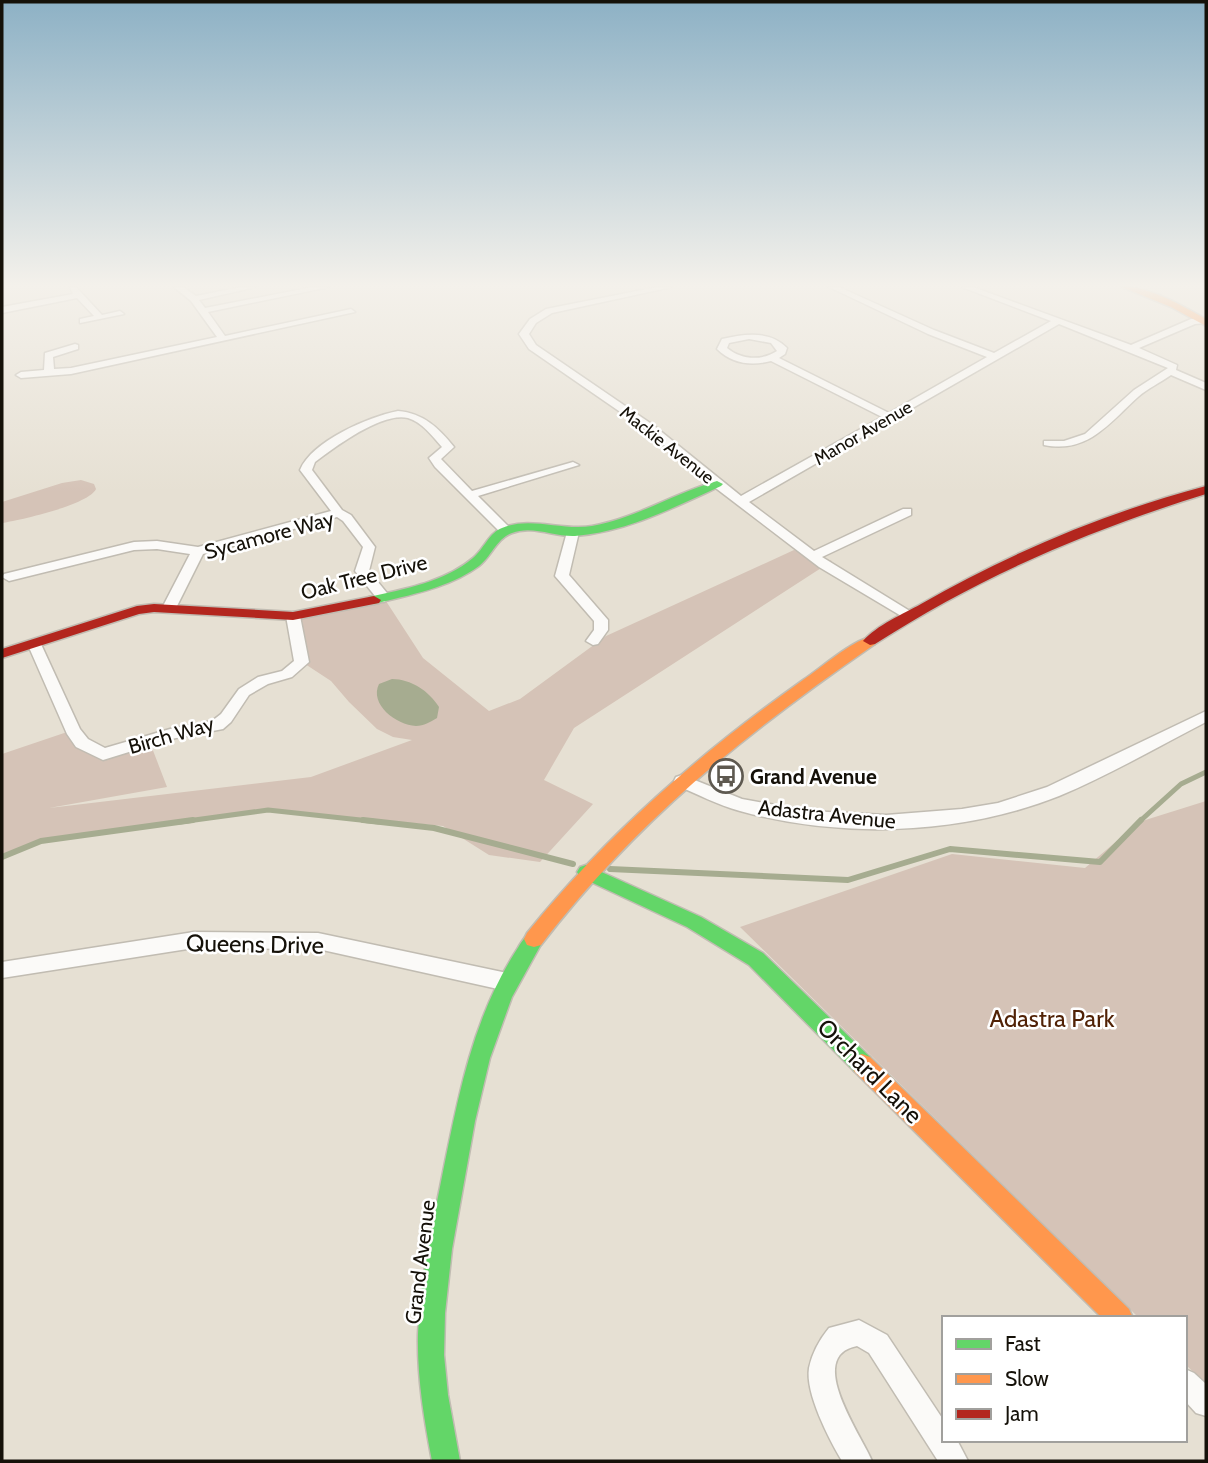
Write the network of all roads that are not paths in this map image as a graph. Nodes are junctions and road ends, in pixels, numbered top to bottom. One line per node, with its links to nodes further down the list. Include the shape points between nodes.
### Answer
1 (48, 355): 12 (street)
2 (146, 355): 12 (street)
3 (544, 355): 18 (street, Mackie Avenue, via 649,427)
4 (729, 355): 10 (street, via 742,360)
5 (777, 355): 10 (street)
6 (991, 355): 9 (street)
7 (998, 355): 9 (street, Manor Avenue)
8 (1150, 355): 11 (street, via 1174,367)
9 (995, 357): 15 (street, Manor Avenue)
10 (772, 358): 15 (street)
11 (1169, 371): 14 (street); 16 (street, via 1138,392 1099,432 1066,446)
12 (49, 372): 13 (street)
13 (21, 375)
14 (1206, 387)
15 (890, 417): 21 (street, Manor Avenue)
16 (1048, 443)
17 (573, 464): 20 (street)
18 (717, 484): 21 (street, Mackie Avenue); 25 (street, via 659,510)
19 (1206, 490): 32 (street, Grand Avenue, via 1070,534 995,568)
20 (468, 495): 23 (street, via 435,458 447,447 419,419 401,414 383,417 310,460 306,470); 24 (street)
21 (740, 502): 27 (street, Mackie Avenue)
22 (907, 512): 27 (street)
23 (338, 513): 26 (street, Sycamore Way); 29 (street, Sycamore Way, via 369,547 362,571)
24 (505, 530): 25 (street, via 523,527); 29 (street, Oak Tree Drive, via 478,561 429,586)
25 (573, 532): 33 (street, via 562,576 601,620 601,630)
26 (198, 551): 28 (street, via 147,545); 30 (street, Sycamore Way)
27 (813, 556): 32 (street, Mackie Avenue)
28 (9, 576)
29 (384, 598): 31 (street, Oak Tree Drive)
30 (169, 608): 31 (street, Oak Tree Drive); 34 (street, Oak Tree Drive, via 137,610)
31 (293, 616): 34 (street, Birch Way, via 302,662 296,669 244,692 217,725 103,754 82,743 73,730)
32 (908, 616): 37 (street, Grand Avenue, via 817,676)
33 (593, 641)
34 (35, 645): 35 (street, Oak Tree Drive)
35 (2, 654)
36 (1206, 716): 37 (street, Adastra Avenue, via 1068,786 1027,801 947,818 907,822 804,816 741,805)
37 (682, 781): 38 (street, Grand Avenue)
38 (586, 872): 40 (street, Grand Avenue, via 547,918); 41 (street, Orchard Lane, via 662,903 756,958)
39 (2, 970): 40 (street, Queens Drive, via 194,940 304,941)
40 (507, 982): 45 (street, Grand Avenue, via 472,1091 442,1226 431,1349)
41 (1119, 1316)
42 (1187, 1384): 43 (street)
43 (1206, 1403)
44 (849, 1458): 46 (street, via 821,1376 827,1352 838,1337 859,1334 878,1344)
45 (446, 1461)
46 (954, 1461)

